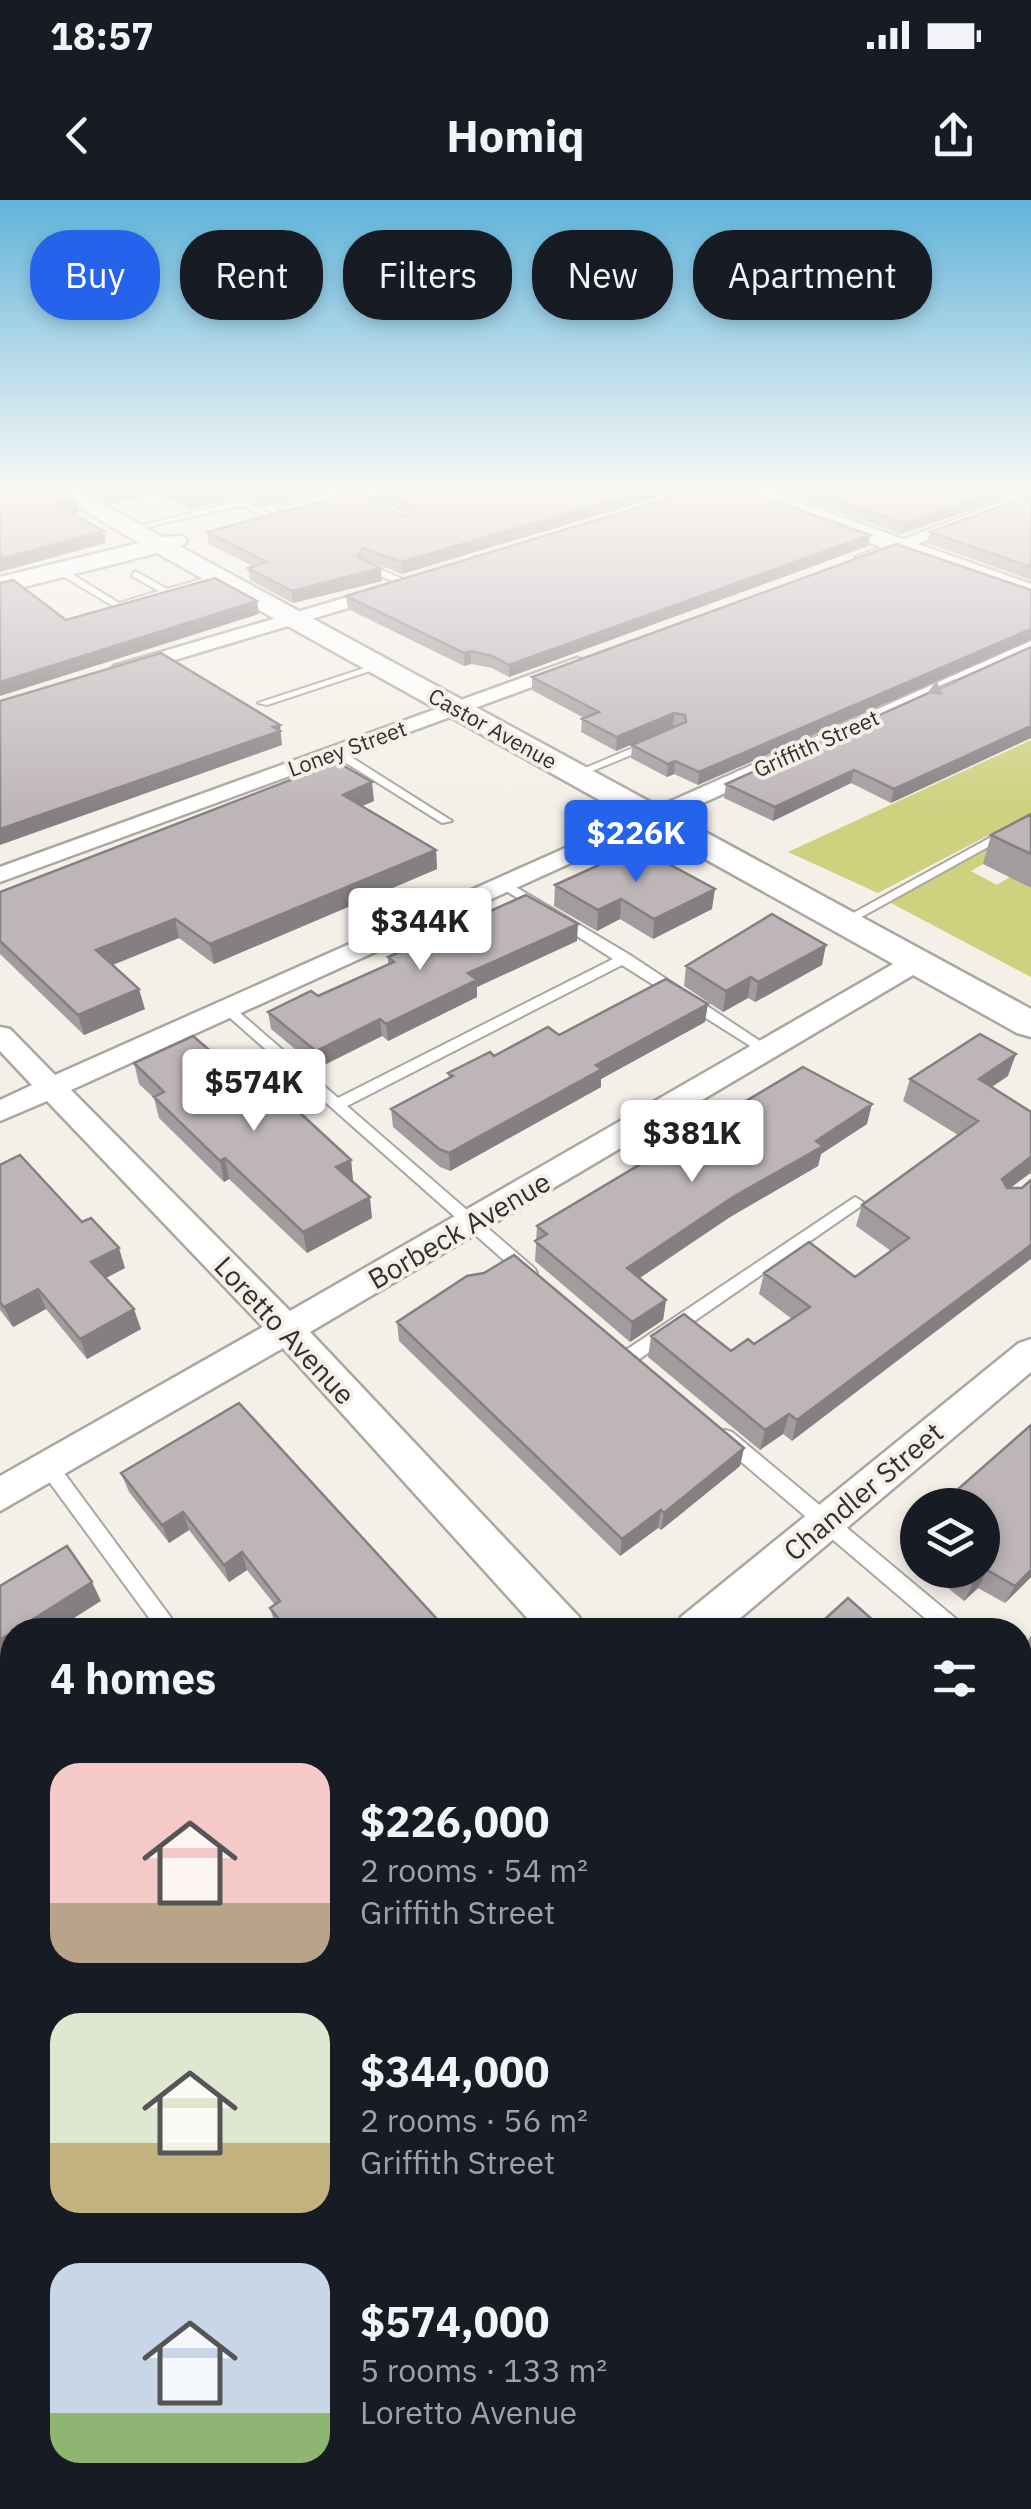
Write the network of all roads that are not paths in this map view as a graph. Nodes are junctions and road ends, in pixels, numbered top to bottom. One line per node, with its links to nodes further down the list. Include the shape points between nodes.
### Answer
1 (103, 597): 2 (lane, via 118,606)
2 (150, 597)
3 (255, 597): 5 (main road, Castor Avenue)
4 (367, 597): 5 (street)
5 (294, 619): 8 (main road, Castor Avenue); 9 (street)
6 (1031, 647): 15 (street, Griffith Street, one-way to 15)
7 (604, 654): 11 (street, Loney Street)
8 (380, 666): 10 (lane); 11 (main road, Castor Avenue)
9 (93, 679)
10 (263, 703)
11 (456, 708): 13 (street, Loney Street); 14 (main road, Castor Avenue)
12 (661, 739): 14 (lane)
13 (336, 752): 17 (lane); 18 (street, Loney Street)
14 (576, 774): 15 (main road, Castor Avenue)
15 (653, 816): 19 (street, Griffith Street); 20 (main road, Castor Avenue)
16 (1031, 818): 20 (lane)
17 (446, 821)
18 (0, 875)
19 (504, 884): 21 (lane); 23 (street, Griffith Street)
20 (843, 922): 22 (main road, Castor Avenue)
21 (625, 958): 26 (lane); 28 (lane)
22 (916, 962): 24 (main road, Castor Avenue); 26 (street, Borbeck Avenue)
23 (227, 1009): 27 (street, Griffith Street); 28 (lane)
24 (1031, 1025)
25 (0, 1035): 27 (street, Loretto Avenue)
26 (768, 1051): 31 (street, Borbeck Avenue)
27 (54, 1088): 29 (street, Griffith Street); 33 (street, Loretto Avenue)
28 (336, 1105): 31 (lane)
29 (0, 1111)
30 (855, 1202): 35 (lane, via 622,1351)
31 (470, 1223): 32 (lane); 33 (street, Borbeck Avenue)
32 (542, 1284)
33 (286, 1329): 37 (street, Borbeck Avenue); 41 (street, Loretto Avenue)
34 (1031, 1352): 39 (street, Chandler Street)
35 (644, 1370)
36 (705, 1420): 39 (lane)
37 (49, 1466): 38 (street, Borbeck Avenue); 40 (lane)
38 (0, 1495)
39 (826, 1522): 42 (street, Chandler Street); 43 (lane)
40 (161, 1618)
41 (553, 1618)
42 (710, 1618)
43 (940, 1618)

